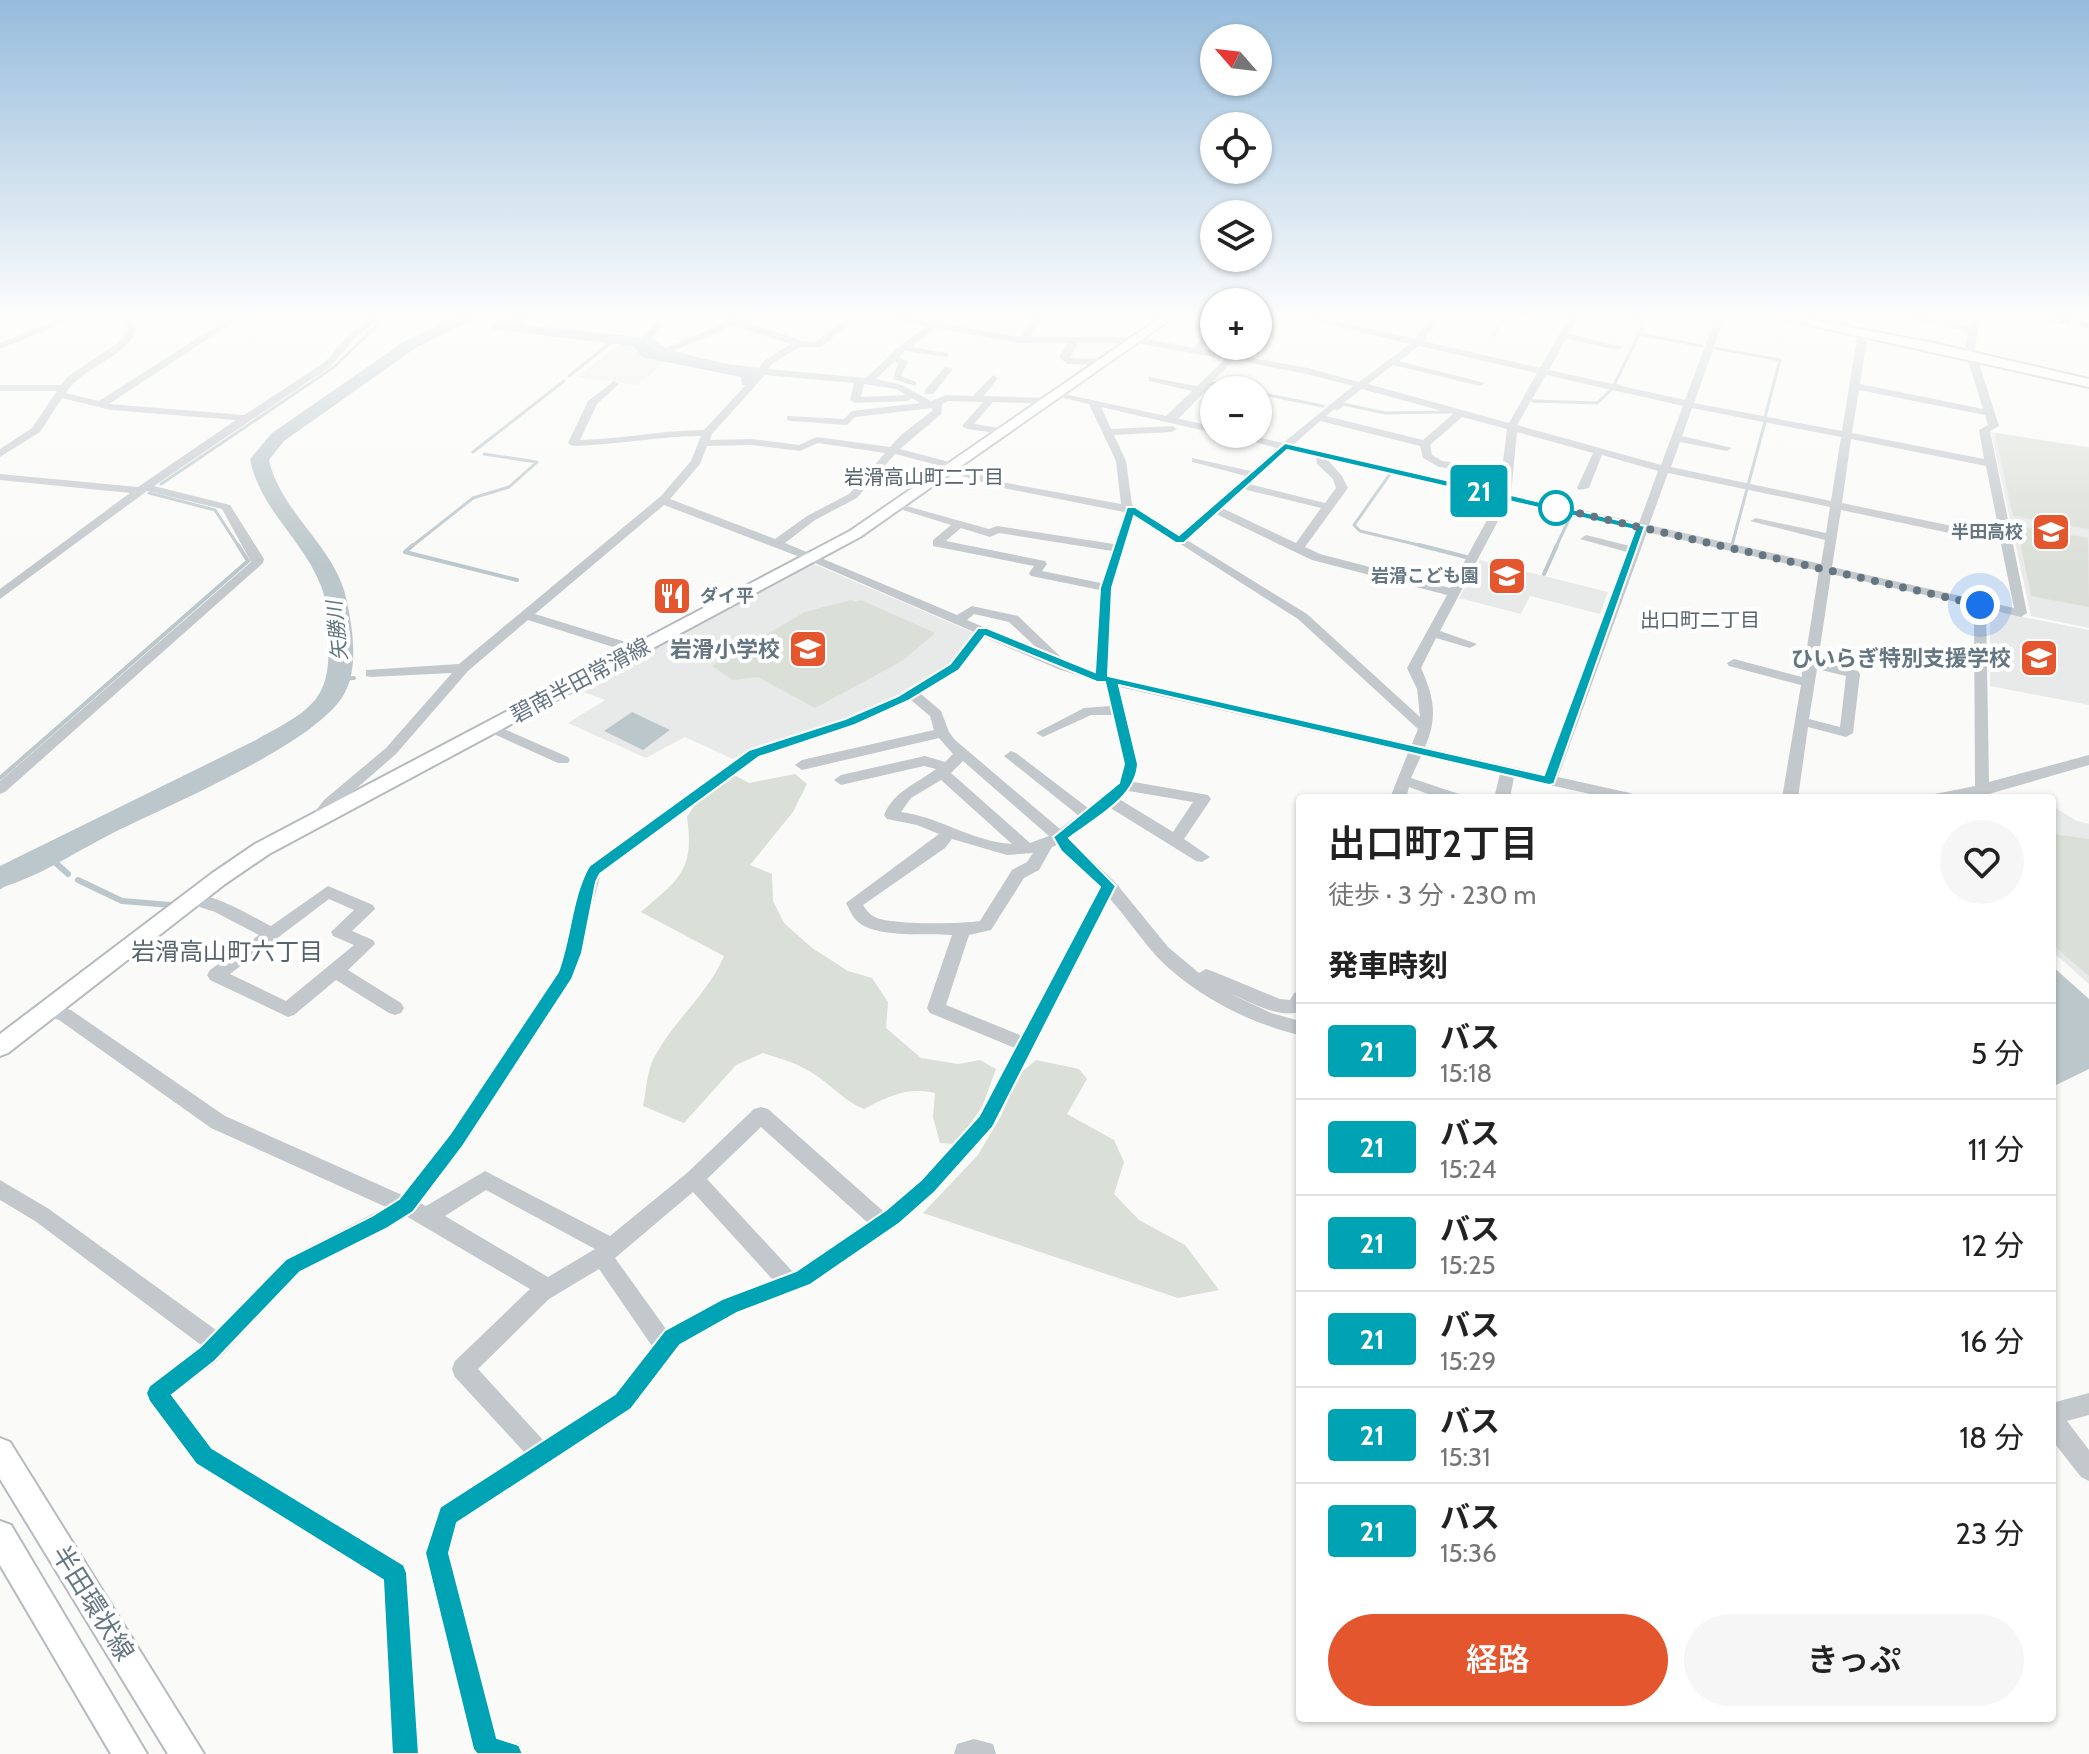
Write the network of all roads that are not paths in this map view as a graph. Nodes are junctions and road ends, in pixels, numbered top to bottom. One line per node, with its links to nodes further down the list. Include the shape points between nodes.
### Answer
1 (54, 401): 44 (street, via 36,430)
2 (88, 401): 24 (street)
3 (106, 401): 24 (street)
4 (273, 401): 28 (street)
5 (594, 401): 36 (street, via 573,443 674,433)
6 (737, 401): 36 (street)
7 (933, 401): 21 (street)
8 (953, 401): 21 (street)
9 (989, 401): 33 (street, via 967,426)
10 (1047, 401): 33 (main road, 碧南半田常滑線)
11 (1079, 401): 22 (street)
12 (1189, 401): 30 (street)
13 (1339, 401): 27 (street)
14 (1418, 401): 25 (street)
15 (1526, 401): 31 (street)
16 (1674, 401): 23 (street)
17 (1689, 401): 23 (street)
18 (1853, 401): 35 (street)
19 (1930, 401): 26 (street)
20 (1986, 401): 26 (street)
21 (938, 402): 29 (street, via 852,414 847,422); 42 (street, via 937,412)
22 (1094, 403): 30 (street); 34 (street)
23 (1688, 404): 35 (street); 37 (street)
24 (100, 405): 28 (street)
25 (1460, 413): 31 (street); 39 (street)
26 (1990, 413): 47 (street, via 1994,426 1984,430)
27 (1318, 417): 39 (street); 40 (street)
28 (248, 418): 55 (street)
29 (791, 418)
30 (1170, 424): 32 (street); 34 (street)
31 (1512, 426): 43 (street); 51 (street)
32 (1200, 428)
33 (1003, 431): 48 (main road, 碧南半田常滑線)
34 (1107, 432): 63 (street, via 1121,461)
35 (1847, 435): 47 (street); 60 (street)
36 (706, 438): 42 (street, via 800,448 817,440); 59 (street, via 696,462)
37 (1676, 438): 41 (street); 49 (street)
38 (1272, 443): 40 (street)
39 (1425, 444): 51 (street, via 1427,456 1439,464)
40 (1285, 446): 45 (street); 50 (street)
41 (1727, 448)
42 (895, 451): 48 (street); 72 (street, via 853,496)
43 (1599, 451): 49 (street); 54 (street)
44 (1, 453)
45 (1322, 455): 58 (street); 62 (street, via 1321,462 1342,488)
46 (1196, 460): 50 (street)
47 (1989, 463): 71 (street)
48 (953, 466): 61 (main road, 碧南半田常滑線); 63 (street, via 977,480)
49 (1664, 469): 60 (street); 67 (street)
50 (1252, 474): 53 (street)
51 (1508, 474): 58 (street)
52 (0, 477): 55 (street)
53 (1239, 485): 62 (street); 64 (street)
54 (1583, 488)
55 (144, 489): 57 (street); 80 (street)
56 (227, 493): 57 (street)
57 (183, 495): 114 (street, via 226,507 257,563)
58 (1505, 497): 67 (street); 79 (street)
59 (662, 500): 72 (street); 82 (street)
60 (1835, 505): 68 (street); 71 (street)
61 (896, 506): 66 (street); 76 (main road, 碧南半田常滑線)
62 (1329, 507): 74 (street)
63 (1131, 509): 70 (street); 73 (street)
64 (1214, 509): 70 (street); 74 (street)
65 (1756, 521): 68 (street)
66 (959, 524): 73 (street, via 990,533 997,529); 78 (street, via 937,543 1041,564 1035,573)
67 (1641, 528): 75 (street); 77 (street)
68 (1829, 537): 77 (street)
69 (1586, 539): 75 (street)
70 (1180, 540): 99 (street, via 1315,626)
71 (2005, 541): 81 (street, via 2021,613)
72 (776, 544): 76 (street)
73 (1118, 548): 78 (street)
74 (1298, 548): 79 (street)
75 (1633, 550): 112 (street)
76 (812, 557): 83 (street); 87 (main road, 碧南半田常滑線)
77 (1824, 570): 81 (street); 89 (street)
78 (1106, 588): 93 (street)
79 (1455, 593): 85 (street)
80 (0, 595)
81 (1980, 605): 115 (street)
82 (525, 615): 87 (street); 91 (street)
83 (958, 620): 84 (street); 90 (street, via 972,610 1013,619)
84 (982, 631): 90 (street); 95 (street, via 954,667)
85 (1432, 633): 86 (street); 99 (street, via 1414,668 1431,713)
86 (1470, 644)
87 (637, 650): 98 (main road, 碧南半田常滑線)
88 (1734, 663): 94 (street)
89 (1809, 663): 94 (street); 97 (street, via 1853,674 1846,733)
90 (1063, 666): 93 (street)
91 (463, 668): 92 (street); 124 (street, via 391,751)
92 (371, 673)
93 (1106, 679): 96 (street); 102 (street)
94 (1807, 682): 97 (street)
95 (912, 693): 100 (street, via 936,714); 145 (street, via 850,722 754,754 594,870 566,974 457,1140)
96 (1119, 710): 101 (street, via 1089,711); 113 (street, via 1131,764)
97 (1801, 721): 120 (street)
98 (490, 727): 105 (street); 124 (main road, 碧南半田常滑線)
99 (1425, 728): 102 (street)
100 (942, 733): 103 (street); 107 (street)
101 (1043, 733)
102 (1417, 749): 109 (street); 111 (street)
103 (962, 753): 108 (street); 126 (street)
104 (1011, 756): 123 (street)
105 (563, 760)
106 (2089, 760): 115 (street)
107 (802, 765)
108 (944, 771): 110 (street, via 925,761); 125 (street, via 904,797 892,815 918,819); 129 (street)
109 (1508, 771): 112 (street); 118 (street)
110 (841, 780)
111 (1403, 780): 116 (street); 117 (street)
112 (1549, 780): 119 (street)
113 (1126, 786): 122 (street); 127 (street, via 1203,799)
114 (0, 789)
115 (1982, 791): 121 (street)
116 (1399, 794)
117 (1443, 794)
118 (1503, 794)
119 (1600, 794)
120 (1791, 794)
121 (1964, 794)
122 (1109, 800): 123 (street); 127 (street)
123 (1089, 816): 126 (street)
124 (318, 818): 132 (main road, 碧南半田常滑線, via 242,861)
125 (949, 833): 129 (street, via 984,848); 133 (street, via 854,903 864,918 881,926)
126 (1060, 837): 128 (street); 131 (street)
127 (1175, 841): 130 (street)
128 (1045, 846): 129 (street); 133 (street, via 1033,866 1018,874 985,926)
129 (1026, 848)
130 (1202, 857)
131 (1109, 886): 135 (street); 141 (street)
132 (193, 899): 134 (street); 139 (main road, 碧南半田常滑線)
133 (962, 930): 141 (street, via 936,1008)
134 (272, 934): 136 (street, via 216,975 288,1010); 136 (street, via 328,892 367,909 339,932 367,944)
135 (1182, 967): 137 (street, via 1278,1006); 140 (street, via 1258,1016)
136 (336, 971): 138 (street)
137 (1296, 1005)
138 (395, 1008)
139 (47, 1010): 142 (main road, 碧南半田常滑線); 145 (street, via 65,1015 218,1122)
140 (1296, 1027)
141 (1026, 1045): 147 (street, via 986,1122 928,1186)
142 (0, 1047)
143 (694, 1179): 147 (street, via 761,1115); 148 (street); 149 (street)
144 (0, 1189): 151 (street)
145 (406, 1206): 146 (street); 151 (street, via 293,1265)
146 (427, 1216): 148 (street, via 485,1180); 150 (street)
147 (883, 1224): 149 (street)
148 (607, 1252): 150 (street); 152 (street)
149 (789, 1282): 152 (street, via 730,1306 673,1337)
150 (548, 1288): 157 (street, via 463,1369)
151 (217, 1344): 162 (street, via 157,1393 204,1456 395,1573)
152 (666, 1347): 157 (street, via 623,1402)
153 (2089, 1404): 154 (street)
154 (2056, 1413)
155 (2056, 1426): 158 (street)
156 (0, 1452): 161 (main road, 半田環状線)
157 (539, 1454): 163 (street, via 448,1515 437,1553 486,1749)
158 (2089, 1469)
159 (0, 1536): 160 (main road, 半田環状線)
160 (130, 1754)
161 (187, 1754)
162 (405, 1754)
163 (510, 1754)
164 (967, 1754): 165 (street)
165 (983, 1754)

